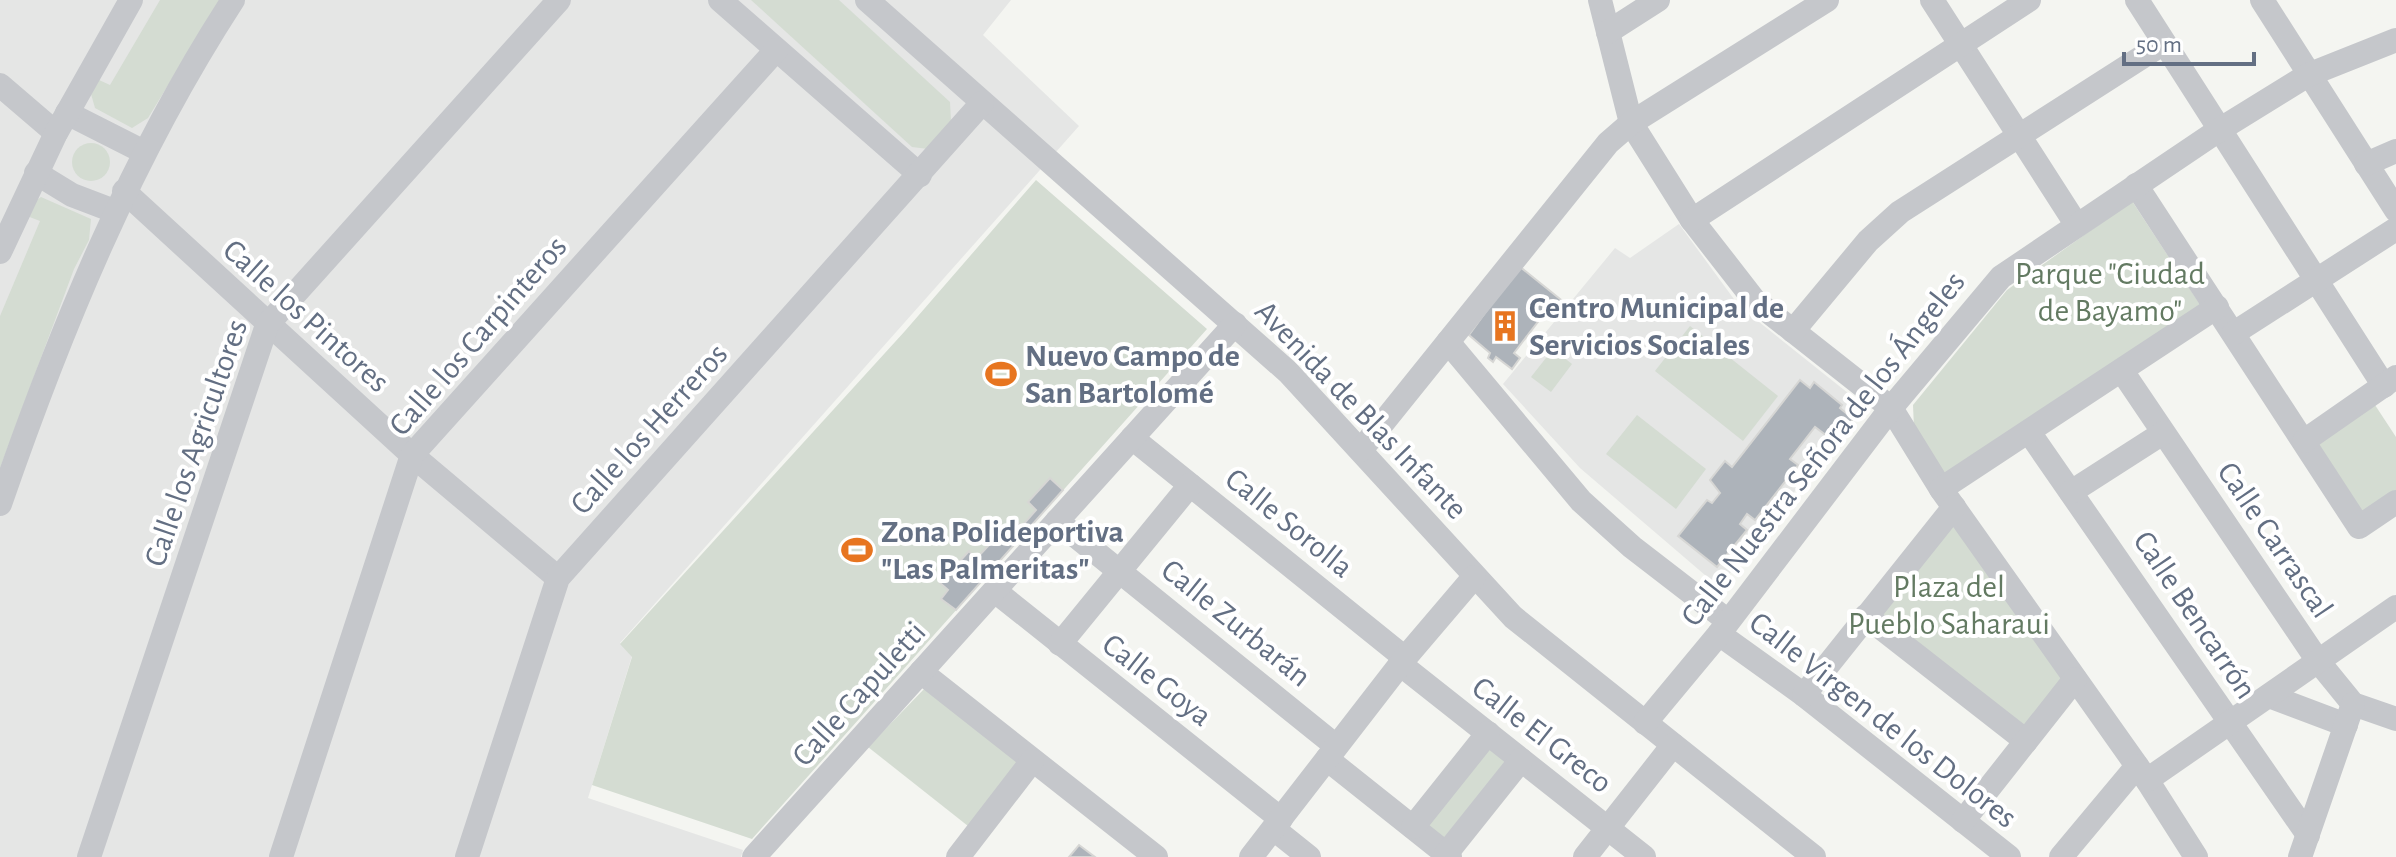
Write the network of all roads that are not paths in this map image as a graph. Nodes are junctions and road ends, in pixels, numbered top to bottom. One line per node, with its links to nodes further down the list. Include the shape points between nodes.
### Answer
1 (131, 0): 21 (street)
2 (233, 0): 26 (street)
3 (559, 0): 40 (street, Calle los Agricultores)
4 (720, 0): 17 (street)
5 (867, 0): 20 (street, Avenida de Blas Infante)
6 (1600, 0): 13 (street)
7 (1658, 0): 13 (street)
8 (1827, 0): 22 (street)
9 (1932, 0): 16 (street)
10 (2029, 0): 16 (street)
11 (2137, 0): 15 (street)
12 (2262, 0): 18 (street)
13 (1608, 32): 22 (street)
14 (2396, 40): 18 (street, Calle Nuestra Señora de los Ángeles)
15 (2164, 43): 23 (street); 24 (street)
16 (1962, 44): 24 (street); 33 (street)
17 (776, 50): 29 (street); 52 (street, Calle los Carpinteros)
18 (2308, 75): 23 (street, Calle Nuestra Señora de los Ángeles); 27 (street)
19 (0, 85): 21 (street)
20 (982, 103): 29 (street, Calle los Herreros); 39 (street, Avenida de Blas Infante)
21 (61, 123): 26 (street); 28 (street)
22 (1631, 123): 33 (street); 43 (street, via 1602,149)
23 (2219, 130): 30 (street, Calle Nuestra Señora de los Ángeles); 37 (street)
24 (2021, 136): 34 (street); 41 (street, via 1900,212 1868,241)
25 (2396, 151): 27 (street)
26 (144, 152): 31 (street)
27 (2366, 164): 32 (street)
28 (36, 173): 31 (street, via 72,195); 36 (street)
29 (920, 175): 61 (street, Calle los Herreros)
30 (2136, 185): 34 (street, Calle Nuestra Señora de los Ángeles); 38 (street)
31 (119, 201): 40 (street, Calle los Pintores); 57 (street, via 60,338)
32 (2396, 210)
33 (1692, 220): 41 (street, via 1755,301)
34 (2076, 224): 46 (street, Calle Nuestra Señora de los Ángeles, via 1995,282)
35 (2396, 229): 37 (street)
36 (0, 252)
37 (2317, 281): 42 (street); 45 (street)
38 (2217, 307): 42 (street); 44 (street)
39 (1235, 324): 49 (street, Calle Capuletti); 51 (street, Avenida de Blas Infante)
40 (267, 325): 52 (street, Calle los Pintores); 90 (street, Calle los Agricultores)
41 (1793, 331): 46 (street)
42 (2234, 333): 50 (street)
43 (1448, 342): 51 (street); 65 (street, Calle Virgen de los Dolores, via 1581,501)
44 (2122, 371): 47 (street); 48 (street, Calle Carrascal)
45 (2390, 382): 50 (street)
46 (1891, 408): 55 (street); 65 (street, Calle Nuestra Señora de los Ángeles)
47 (2029, 432): 54 (street, Calle Bencarrón); 55 (street)
48 (2163, 433): 54 (street); 68 (street, Calle Carrascal)
49 (1132, 438): 53 (street, Calle Sorolla); 58 (street, Calle Capuletti)
50 (2304, 441): 56 (street, via 2359,527)
51 (1361, 450): 60 (street, Avenida de Blas Infante)
52 (412, 455): 61 (street, Calle los Pintores); 91 (street, Calle los Carpinteros)
53 (1190, 485): 59 (street); 67 (street, Calle Sorolla)
54 (2071, 492): 76 (street, Calle Bencarrón)
55 (1948, 498): 64 (street); 70 (street)
56 (2396, 502)
57 (0, 504)
58 (1057, 521): 59 (street, Calle Zurbarán); 62 (street, Calle Capuletti)
59 (1121, 569): 66 (street); 80 (street, Calle Zurbarán)
60 (1474, 577): 67 (street); 75 (street, Avenida de Blas Infante, via 1536,636)
61 (558, 578): 92 (street, Calle los Herreros)
62 (995, 591): 66 (street, Calle Goya); 69 (street, Calle Capuletti)
63 (2396, 607): 68 (street)
64 (1866, 616): 71 (street); 78 (street)
65 (1723, 628): 71 (street, Calle Virgen de los Dolores); 75 (street, Calle Nuestra Señora de los Ángeles)
66 (1060, 644): 85 (street, Calle Goya)
67 (1403, 661): 77 (street, Calle El Greco); 80 (street)
68 (2318, 661): 72 (street); 73 (street, Calle Carrascal)
69 (921, 672): 82 (street); 93 (street, Calle Capuletti)
70 (2075, 679): 78 (street); 83 (street)
71 (1804, 695): 84 (street, Calle Virgen de los Dolores)
72 (2269, 696): 73 (street); 76 (street)
73 (2349, 714): 74 (street); 88 (street)
74 (2396, 719)
75 (1645, 723): 79 (street, Avenida de Blas Infante)
76 (2230, 723): 83 (street); 88 (street, Calle Bencarrón)
77 (1488, 733): 81 (street, Calle El Greco); 86 (street)
78 (2026, 741): 84 (street)
79 (1673, 745): 87 (street); 100 (street, Avenida de Blas Infante)
80 (1332, 752): 85 (street); 86 (street, Calle Zurbarán)
81 (1521, 760): 87 (street, Calle El Greco); 89 (street)
82 (1032, 761): 94 (street); 95 (street)
83 (2142, 773): 102 (street); 103 (street)
84 (1963, 821): 101 (street, Calle Virgen de los Dolores)
85 (1278, 824): 96 (street); 97 (street, Calle Goya)
86 (1413, 827): 89 (street, Calle Zurbarán)
87 (1608, 827): 98 (street); 99 (street, Calle El Greco)
88 (2304, 846)
89 (1448, 856)
90 (89, 857)
91 (281, 857)
92 (467, 857)
93 (754, 857)
94 (958, 857)
95 (1156, 857)
96 (1251, 857)
97 (1309, 857)
98 (1585, 857)
99 (1644, 857)
100 (1814, 857)
101 (2009, 857)
102 (2061, 857)
103 (2196, 857)

